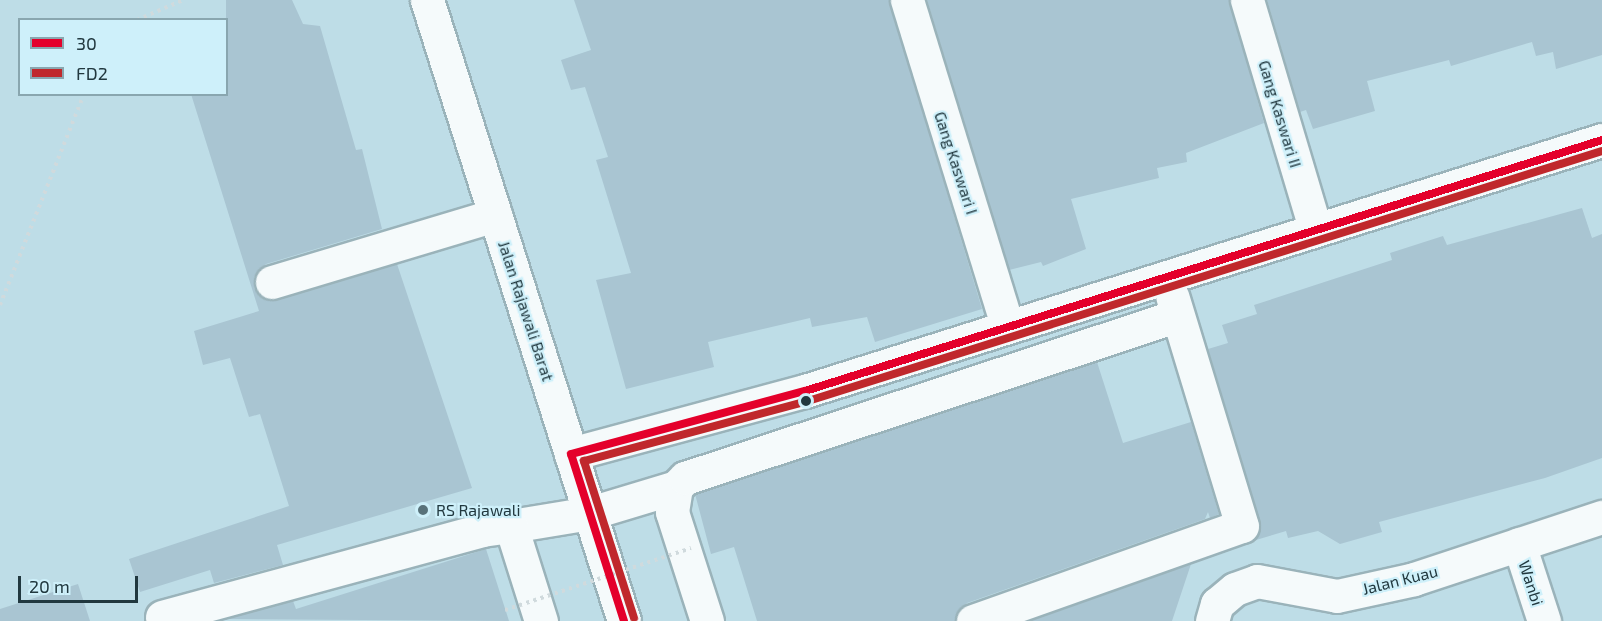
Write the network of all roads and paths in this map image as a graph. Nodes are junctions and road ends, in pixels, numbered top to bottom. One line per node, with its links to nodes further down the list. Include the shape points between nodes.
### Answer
1 (183, 0): 5 (path)
2 (427, 0): 8 (main road, Jalan Rajawali Barat)
3 (907, 0): 14 (main road, Gang Kaswari I)
4 (1247, 0): 9 (main road, Gang Kaswari II)
5 (142, 18)
6 (83, 96): 12 (path)
7 (1602, 140): 9 (main road)
8 (495, 216): 11 (main road); 15 (main road, Jalan Rajawali Barat)
9 (1315, 228): 10 (main road)
10 (1166, 275): 13 (main road); 14 (main road)
11 (272, 282)
12 (0, 305)
13 (1176, 316): 16 (main road, via 700,471); 27 (main road, via 1242,526)
14 (1007, 326): 15 (main road, via 805,391)
15 (572, 454): 17 (main road, Jalan Rajawali Barat)
16 (676, 487): 17 (main road); 26 (main road, via 672,512)
17 (590, 513): 19 (main road); 25 (main road, Jalan Rajawali Barat)
18 (1602, 517): 20 (main road, Jalan Kuau)
19 (511, 526): 23 (main road, via 482,530); 24 (main road)
20 (1519, 544): 28 (main road, Jalan Kuau, via 1414,579 1337,596 1257,581 1235,589 1218,604); 29 (main road, Wanbi)
21 (691, 548): 22 (path, bridge)
22 (505, 610)
23 (162, 617)
24 (541, 621)
25 (624, 621)
26 (707, 621)
27 (973, 621)
28 (1212, 621)
29 (1544, 621)

